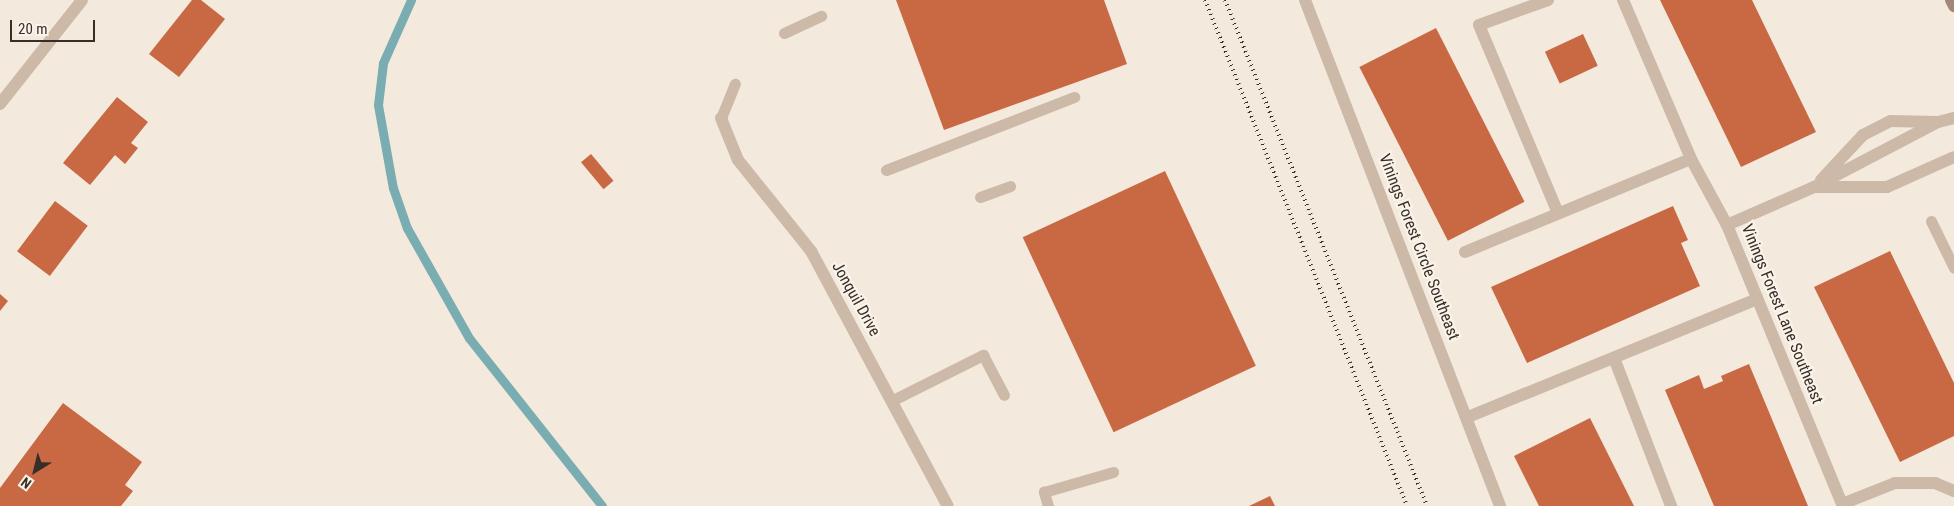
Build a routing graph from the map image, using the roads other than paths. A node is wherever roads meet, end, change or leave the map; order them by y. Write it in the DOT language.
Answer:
graph roads {
  1 [pos="82,0"];
  2 [pos="1305,0"];
  3 [pos="1548,0"];
  4 [pos="1623,0"];
  5 [pos="1951,0"];
  6 [pos="1954,6"];
  7 [pos="821,16"];
  8 [pos="784,33"];
  9 [pos="735,84"];
  10 [pos="1074,98"];
  11 [pos="0,104"];
  12 [pos="721,118"];
  13 [pos="1954,118"];
  14 [pos="1938,122"];
  15 [pos="1954,157"];
  16 [pos="1691,159"];
  17 [pos="886,170"];
  18 [pos="1010,186"];
  19 [pos="1814,188"];
  20 [pos="980,197"];
  21 [pos="1558,214"];
  22 [pos="1931,222"];
  23 [pos="1727,225"];
  24 [pos="1465,252"];
  25 [pos="1954,268"];
  26 [pos="1757,299"];
  27 [pos="1614,358"];
  28 [pos="1004,395"];
  29 [pos="893,400"];
  30 [pos="1468,417"];
  31 [pos="1113,472"];
  32 [pos="1954,491"];
  33 [pos="1842,505"];
  34 [pos="948,506"];
  35 [pos="1048,506"];
  36 [pos="1500,506"];
  37 [pos="1671,506"];
  1 -- 11 [label="street"];
  2 -- 30 [label="street, Vinings Forest Circle Southeast"];
  3 -- 21 [label="street"];
  4 -- 16 [label="street"];
  5 -- 6 [label="main road"];
  7 -- 8 [label="lane"];
  9 -- 12 [label="lane"];
  10 -- 17 [label="lane"];
  12 -- 29 [label="street, Jonquil Drive"];
  13 -- 14 [label="street, Vinings Forest Lane Southeast"];
  14 -- 19 [label="street, Vinings Forest Lane Southeast"];
  14 -- 19 [label="street, Vinings Forest Lane Southeast"];
  15 -- 19 [label="street, Vinings Forest Lane Southeast"];
  16 -- 21 [label="street"];
  16 -- 23 [label="street"];
  18 -- 20 [label="lane"];
  19 -- 23 [label="street, Vinings Forest Lane Southeast"];
  21 -- 24 [label="street"];
  22 -- 25 [label="lane"];
  23 -- 26 [label="street, Vinings Forest Lane Southeast"];
  26 -- 27 [label="street"];
  26 -- 33 [label="street, Vinings Forest Lane Southeast"];
  27 -- 30 [label="street"];
  27 -- 37 [label="street"];
  28 -- 29 [label="lane"];
  29 -- 34 [label="street, Jonquil Drive"];
  30 -- 36 [label="street, Vinings Forest Circle Southeast"];
  31 -- 35 [label="lane"];
  32 -- 33 [label="street, Vinings Forest Lane Southeast"];
}
